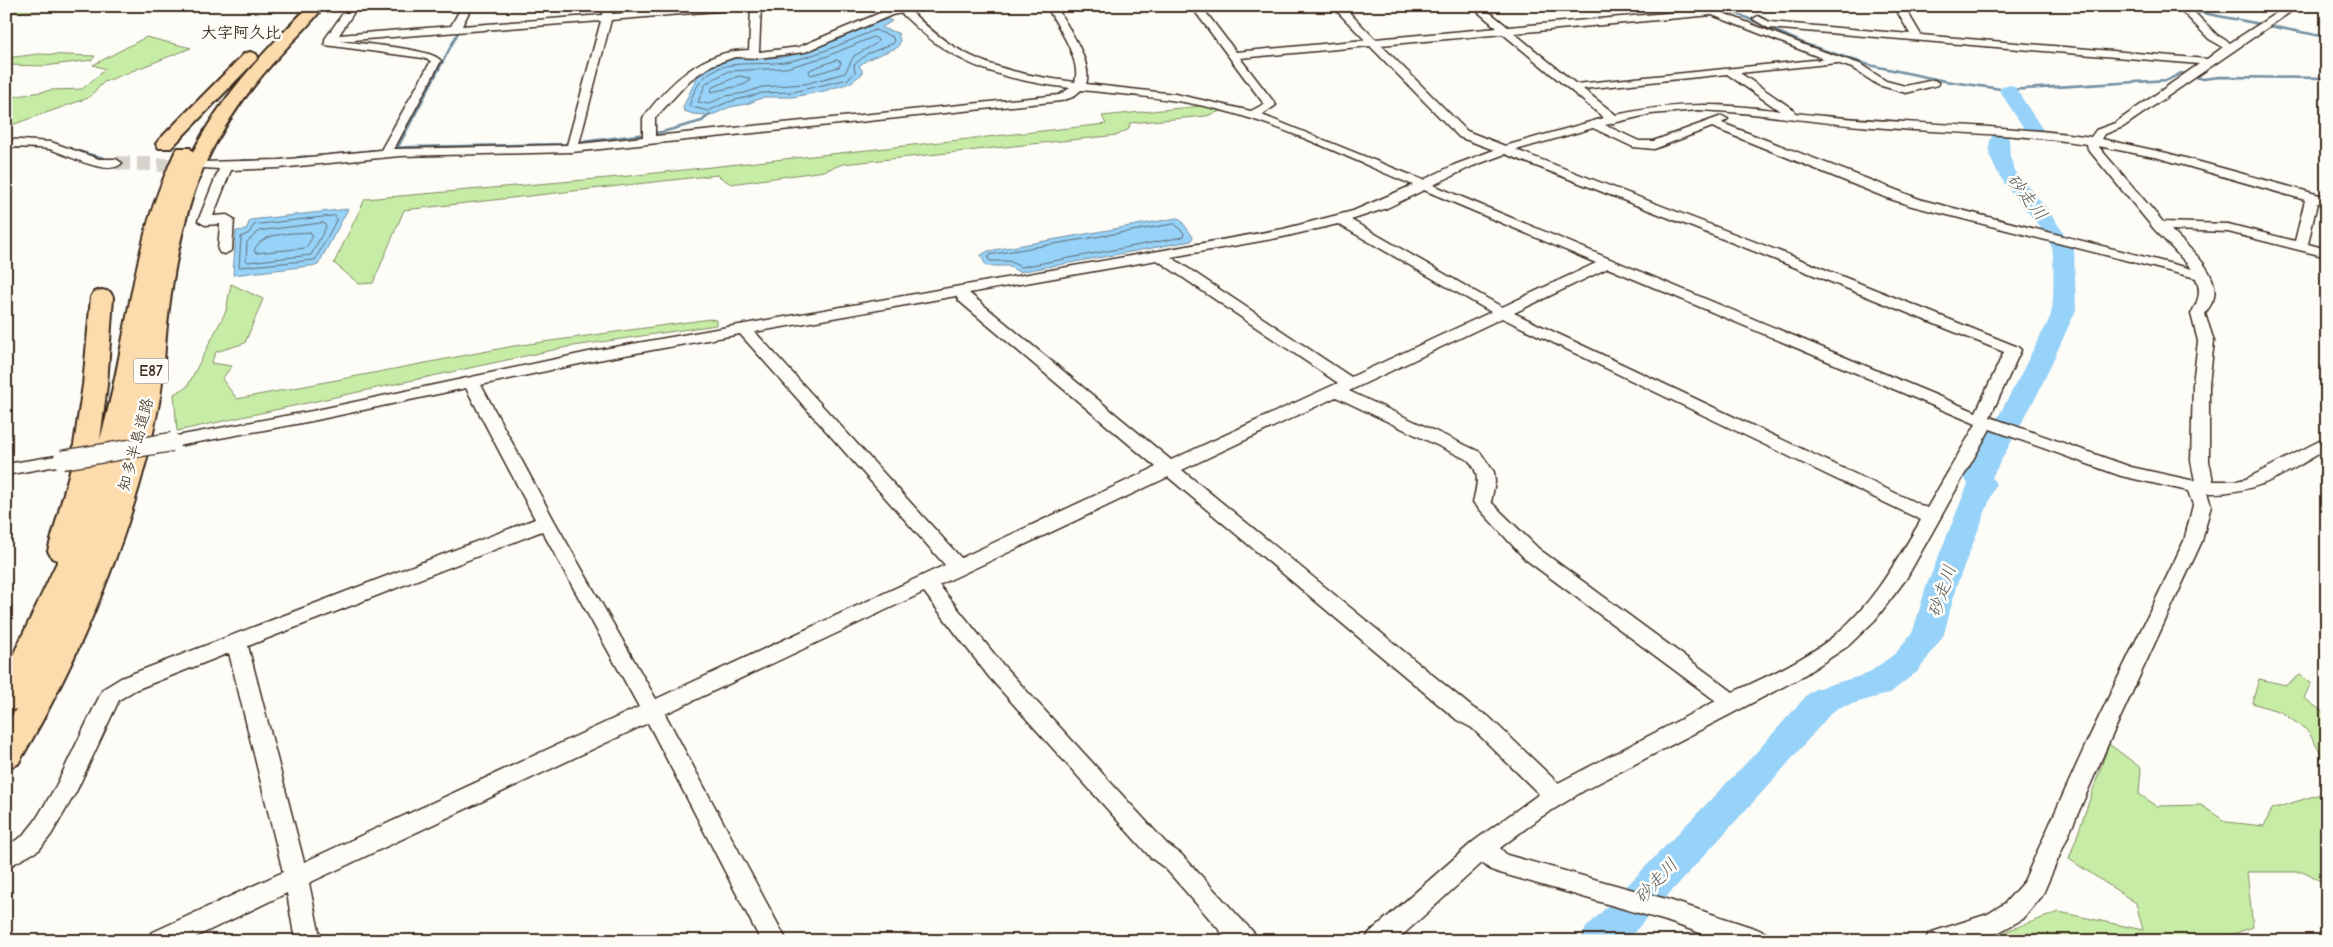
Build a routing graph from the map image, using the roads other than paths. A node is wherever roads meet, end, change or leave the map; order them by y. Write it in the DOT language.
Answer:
graph roads {
  1 [pos="305,6"];
  2 [pos="317,6"];
  3 [pos="353,6"];
  4 [pos="467,6"];
  5 [pos="748,6"];
  6 [pos="756,6"];
  7 [pos="1051,6"];
  8 [pos="1196,6"];
  9 [pos="1337,6"];
  10 [pos="1476,6"];
  11 [pos="1898,6"];
  12 [pos="2294,6"];
  13 [pos="901,8"];
  14 [pos="2185,10"];
  15 [pos="608,12"];
  16 [pos="1750,15"];
  17 [pos="455,29"];
  18 [pos="1506,31"];
  19 [pos="1917,37"];
  20 [pos="330,39"];
  21 [pos="1372,43"];
  22 [pos="2230,46"];
  23 [pos="754,53"];
  24 [pos="258,54"];
  25 [pos="1234,55"];
  26 [pos="1841,60"];
  27 [pos="2210,62"];
  28 [pos="1729,71"];
  29 [pos="1934,83"];
  30 [pos="1080,86"];
  31 [pos="1574,87"];
  32 [pos="1727,108"];
  33 [pos="1254,115"];
  34 [pos="1796,116"];
  35 [pos="1616,120"];
  36 [pos="1712,123"];
  37 [pos="1596,125"];
  38 [pos="649,140"];
  39 [pos="2094,141"];
  40 [pos="6,143"];
  41 [pos="165,144"];
  42 [pos="572,148"];
  43 [pos="1505,151"];
  44 [pos="385,154"];
  45 [pos="116,163"];
  46 [pos="207,165"];
  47 [pos="226,166"];
  48 [pos="1424,184"];
  49 [pos="2312,198"];
  50 [pos="2327,201"];
  51 [pos="1339,219"];
  52 [pos="2158,226"];
  53 [pos="2301,246"];
  54 [pos="225,250"];
  55 [pos="2327,253"];
  56 [pos="1159,255"];
  57 [pos="1608,263"];
  58 [pos="2201,275"];
  59 [pos="961,291"];
  60 [pos="102,297"];
  61 [pos="1501,312"];
  62 [pos="747,330"];
  63 [pos="471,382"];
  64 [pos="1342,387"];
  65 [pos="1995,425"];
  66 [pos="2327,442"];
  67 [pos="1171,469"];
  68 [pos="6,470"];
  69 [pos="2203,487"];
  70 [pos="1932,518"];
  71 [pos="546,522"];
  72 [pos="958,567"];
  73 [pos="926,581"];
  74 [pos="35,642"];
  75 [pos="236,643"];
  76 [pos="6,700"];
  77 [pos="1730,703"];
  78 [pos="652,710"];
  79 [pos="6,755"];
  80 [pos="1556,796"];
  81 [pos="1482,848"];
  82 [pos="6,858"];
  83 [pos="296,877"];
  84 [pos="160,941"];
  85 [pos="308,941"];
  86 [pos="774,941"];
  87 [pos="1245,941"];
  88 [pos="1378,941"];
  89 [pos="1757,941"];
  90 [pos="1938,941"];
  1 -- 24 [label="highway, 知多半島道路 / E87"];
  2 -- 79 [label="highway, 知多半島道路 / E87"];
  3 -- 20 [label="street"];
  4 -- 17 [label="street"];
  5 -- 15 [label="street"];
  6 -- 23 [label="street"];
  7 -- 30 [label="street"];
  8 -- 25 [label="street"];
  9 -- 21 [label="street"];
  10 -- 18 [label="street"];
  11 -- 19 [label="street"];
  12 -- 22 [label="street"];
  13 -- 23 [label="street"];
  13 -- 30 [label="street"];
  14 -- 22 [label="street"];
  15 -- 17 [label="street"];
  15 -- 42 [label="street"];
  16 -- 19 [label="street"];
  17 -- 20 [label="street"];
  18 -- 21 [label="street"];
  18 -- 26 [label="street"];
  18 -- 31 [label="street"];
  19 -- 27 [label="street"];
  20 -- 44 [label="street"];
  21 -- 25 [label="street"];
  21 -- 43 [label="street"];
  22 -- 27 [label="street"];
  23 -- 38 [label="street"];
  24 -- 41 [label="highway"];
  24 -- 74 [label="highway, 知多半島道路 / E87"];
  25 -- 33 [label="street"];
  26 -- 28 [label="street"];
  26 -- 29 [label="street"];
  27 -- 39 [label="street"];
  28 -- 31 [label="street"];
  28 -- 34 [label="street"];
  30 -- 33 [label="street"];
  30 -- 38 [label="street"];
  31 -- 35 [label="street"];
  32 -- 34 [label="street"];
  32 -- 35 [label="street"];
  32 -- 36 [label="street"];
  33 -- 48 [label="street"];
  34 -- 39 [label="street"];
  35 -- 37 [label="street"];
  36 -- 37 [label="street"];
  36 -- 58 [label="street"];
  37 -- 43 [label="street"];
  38 -- 42 [label="street"];
  39 -- 49 [label="street"];
  39 -- 52 [label="street"];
  40 -- 45 [label="street"];
  42 -- 44 [label="street"];
  43 -- 48 [label="street"];
  43 -- 65 [label="street"];
  44 -- 47 [label="street"];
  46 -- 47 [label="street"];
  47 -- 54 [label="street"];
  48 -- 51 [label="street"];
  48 -- 57 [label="street"];
  49 -- 50 [label="street"];
  49 -- 53 [label="street"];
  51 -- 56 [label="street"];
  51 -- 61 [label="street"];
  52 -- 53 [label="street"];
  52 -- 58 [label="street"];
  53 -- 55 [label="street"];
  56 -- 59 [label="street"];
  56 -- 64 [label="street"];
  57 -- 61 [label="street"];
  57 -- 65 [label="street"];
  58 -- 69 [label="street"];
  59 -- 62 [label="street"];
  59 -- 67 [label="street"];
  60 -- 74 [label="highway"];
  61 -- 64 [label="street"];
  61 -- 70 [label="street"];
  62 -- 63 [label="street"];
  62 -- 72 [label="street"];
  63 -- 68 [label="street, bridge"];
  63 -- 71 [label="street"];
  64 -- 67 [label="street"];
  64 -- 77 [label="street"];
  65 -- 69 [label="street"];
  65 -- 70 [label="street"];
  66 -- 69 [label="street"];
  67 -- 72 [label="street"];
  67 -- 80 [label="street"];
  69 -- 90 [label="street"];
  70 -- 77 [label="street"];
  71 -- 75 [label="street"];
  71 -- 78 [label="street"];
  72 -- 73 [label="street"];
  73 -- 78 [label="street"];
  73 -- 87 [label="street"];
  74 -- 76 [label="highway, 知多半島道路 / E87"];
  75 -- 82 [label="street"];
  75 -- 83 [label="street"];
  77 -- 80 [label="street"];
  78 -- 83 [label="street"];
  78 -- 86 [label="street"];
  80 -- 81 [label="street"];
  81 -- 88 [label="street"];
  81 -- 89 [label="street"];
  83 -- 84 [label="street"];
  83 -- 85 [label="street"];
}
